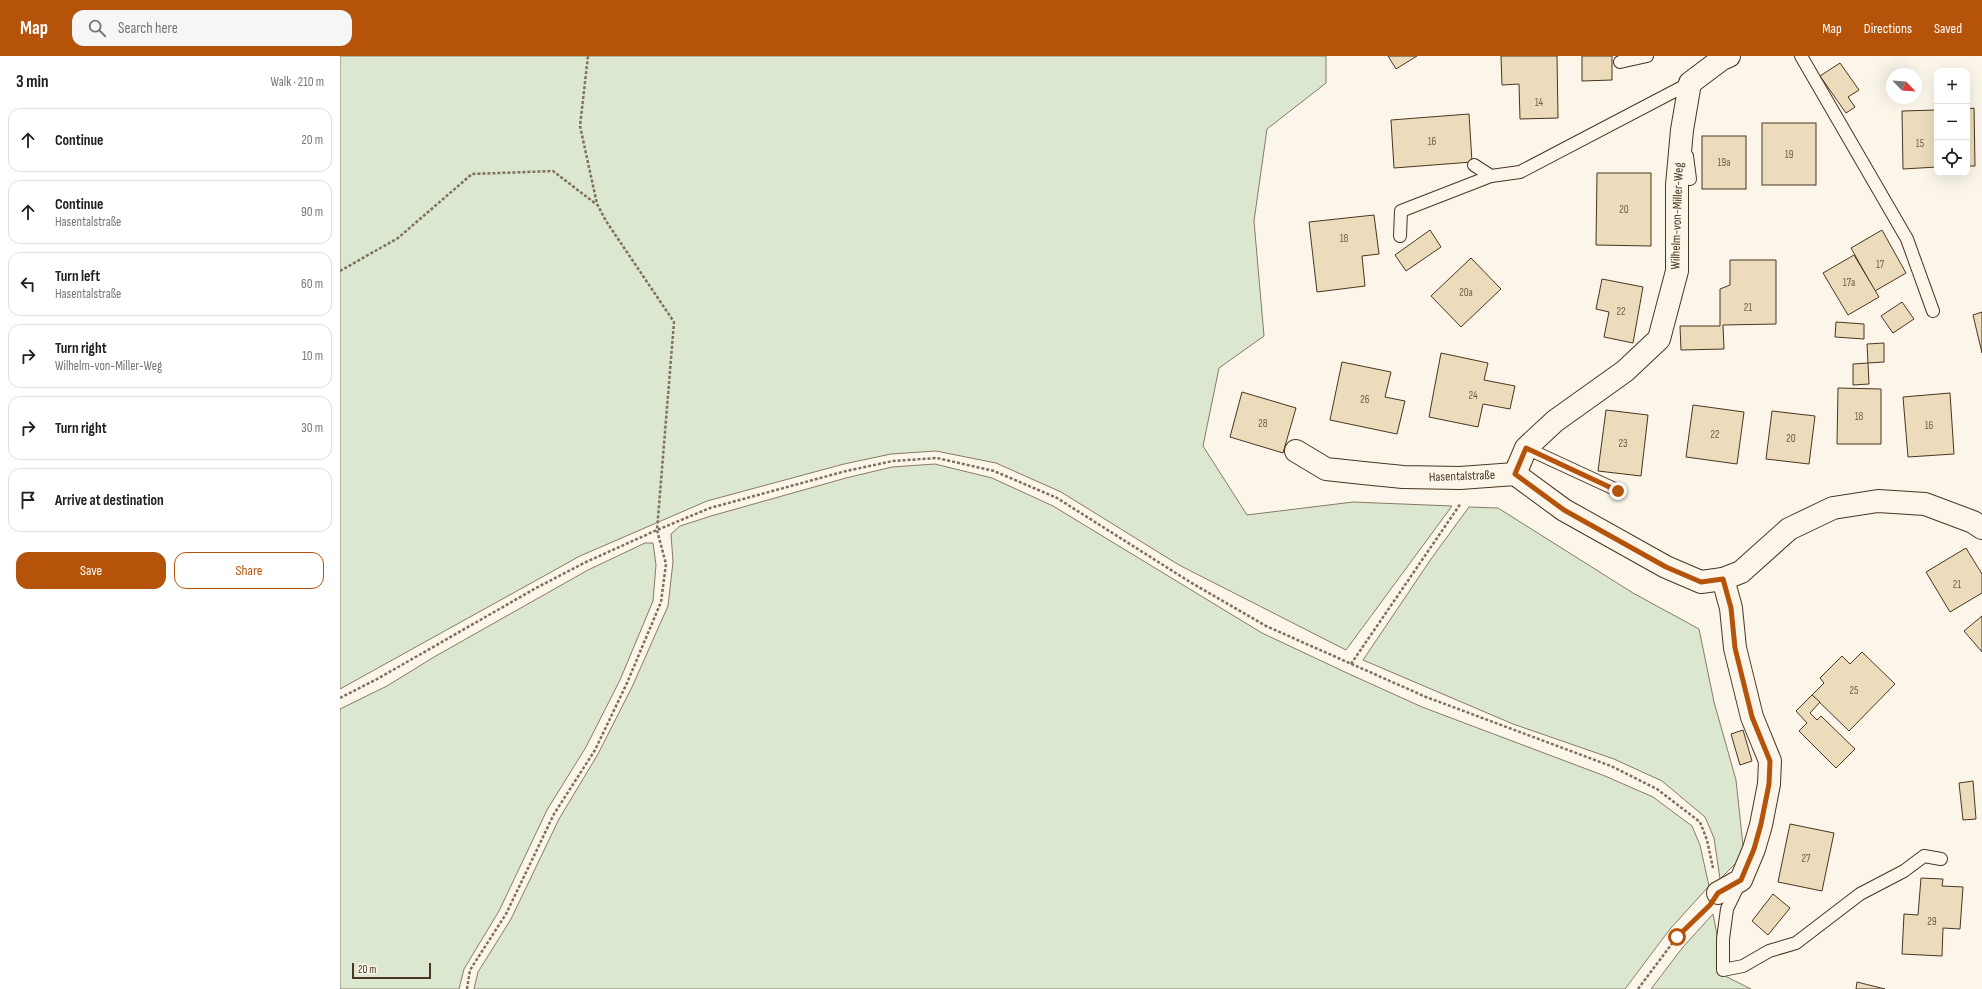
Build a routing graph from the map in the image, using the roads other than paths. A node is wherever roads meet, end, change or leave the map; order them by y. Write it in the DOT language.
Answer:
graph roads {
  1 [pos="1648,56"];
  2 [pos="1801,56"];
  3 [pos="1722,57"];
  4 [pos="1620,62"];
  5 [pos="1690,83"];
  6 [pos="1682,130"];
  7 [pos="1474,165"];
  8 [pos="1491,176"];
  9 [pos="1690,179"];
  10 [pos="1400,236"];
  11 [pos="1933,311"];
  12 [pos="1526,448"];
  13 [pos="1296,451"];
  14 [pos="1515,474"];
  15 [pos="1618,491"];
  16 [pos="1982,528"];
  17 [pos="1723,579"];
  18 [pos="1941,859"];
  19 [pos="1741,880"];
  20 [pos="1718,893"];
  1 -- 4 [label="lane"];
  2 -- 11 [label="lane"];
  3 -- 5 [label="street"];
  5 -- 6 [label="street, Wilhelm-von-Miller-Weg"];
  5 -- 8 [label="lane"];
  6 -- 9 [label="lane"];
  6 -- 12 [label="street, Wilhelm-von-Miller-Weg"];
  7 -- 8 [label="lane"];
  8 -- 10 [label="lane"];
  12 -- 14 [label="street, Wilhelm-von-Miller-Weg"];
  12 -- 15 [label="lane"];
  13 -- 14 [label="street, Hasentalstraße"];
  14 -- 17 [label="street"];
  16 -- 17 [label="street"];
  17 -- 19 [label="street"];
  18 -- 19 [label="lane"];
  19 -- 20 [label="street"];
}
